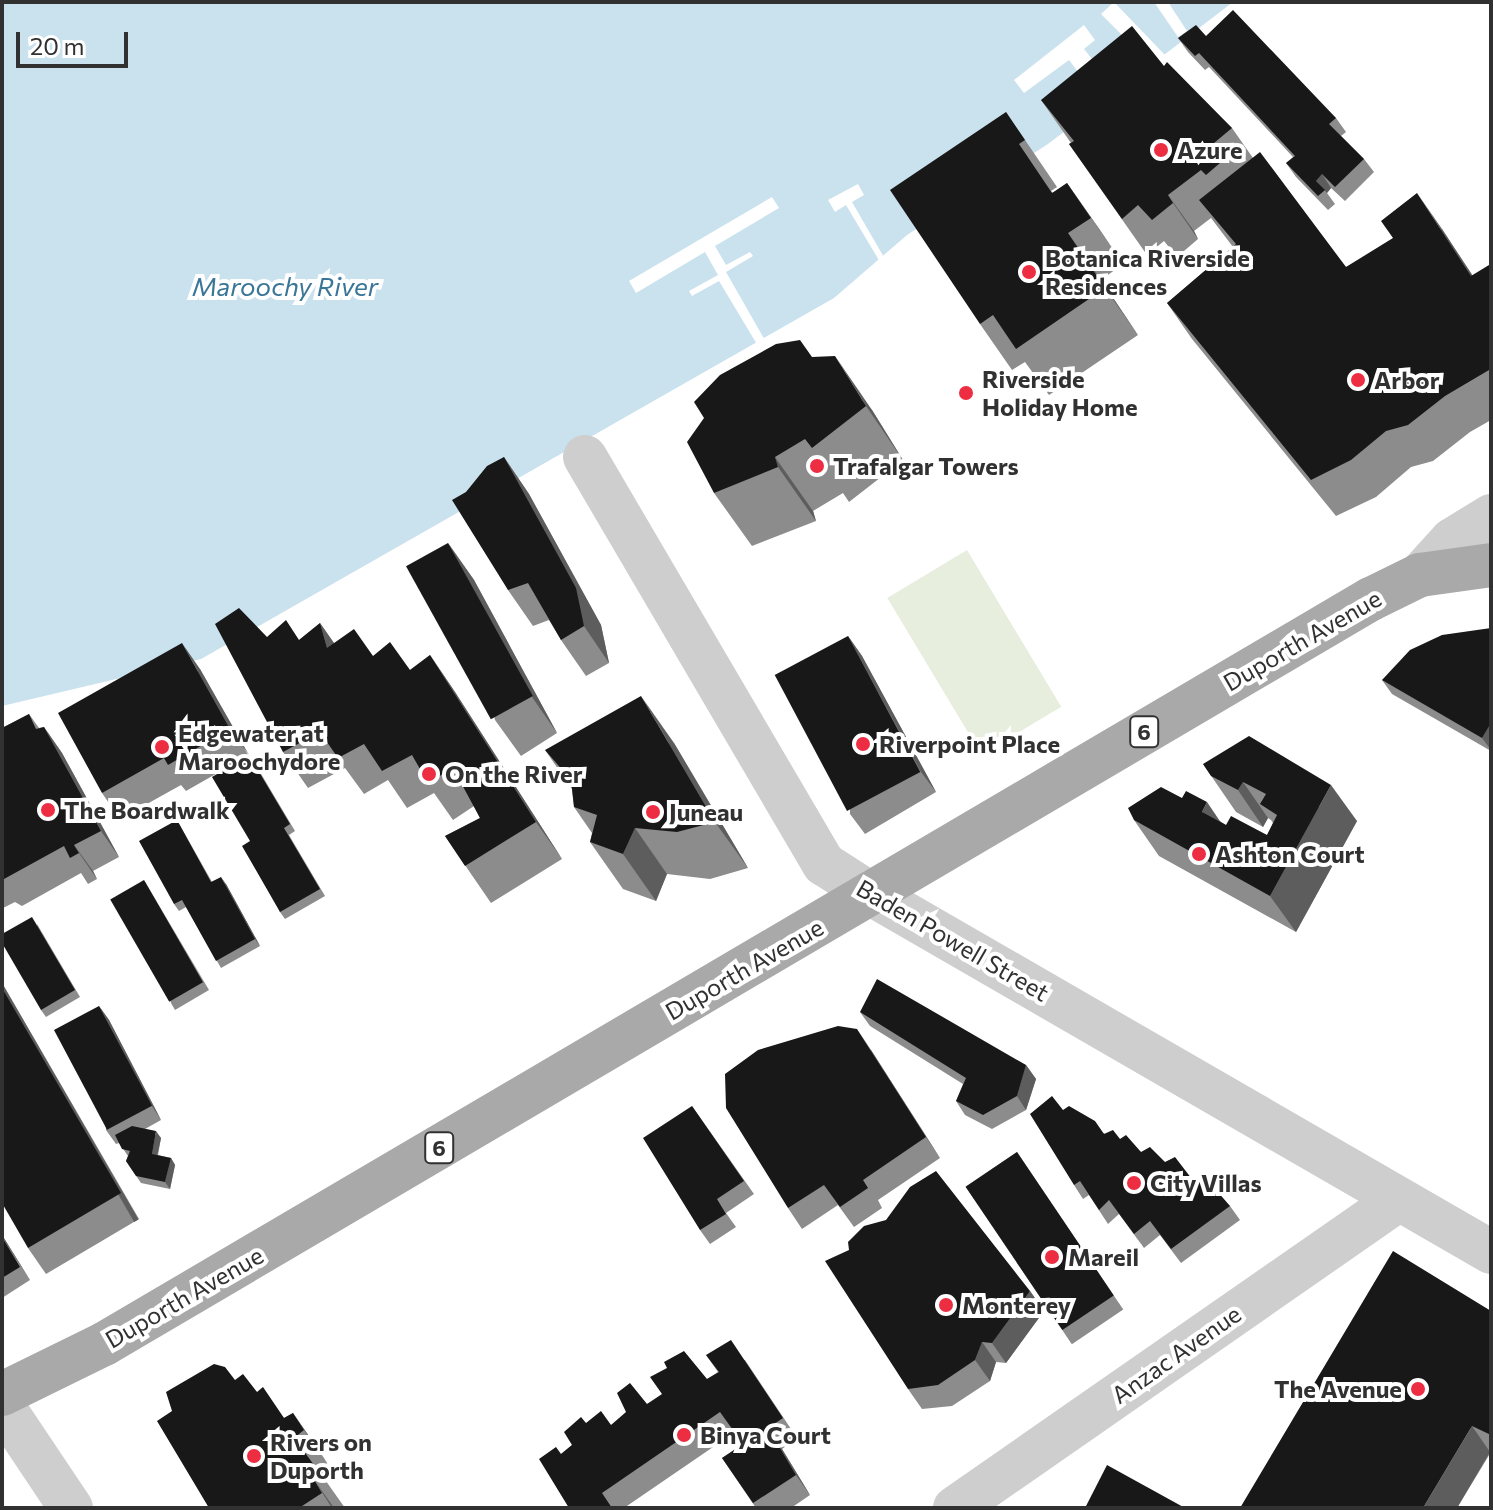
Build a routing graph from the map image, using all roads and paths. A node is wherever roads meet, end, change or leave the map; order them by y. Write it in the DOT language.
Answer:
graph roads {
  1 [pos="585,457"];
  2 [pos="1491,516"];
  3 [pos="1491,565"];
  4 [pos="1420,575"];
  5 [pos="871,894"];
  6 [pos="1398,1200"];
  7 [pos="1491,1252"];
  8 [pos="2,1394"];
  9 [pos="2,1405"];
  10 [pos="71,1508"];
  11 [pos="955,1508"];
  1 -- 5 [label="street, Baden Powell Street"];
  2 -- 4 [label="street"];
  3 -- 4 [label="main road, Duporth Avenue / 6"];
  4 -- 5 [label="main road, Duporth Avenue / 6"];
  5 -- 6 [label="street, Baden Powell Street"];
  5 -- 8 [label="main road, Duporth Avenue / 6"];
  6 -- 7 [label="street, Baden Powell Street"];
  6 -- 11 [label="street, Anzac Avenue"];
  9 -- 10 [label="street"];
}
